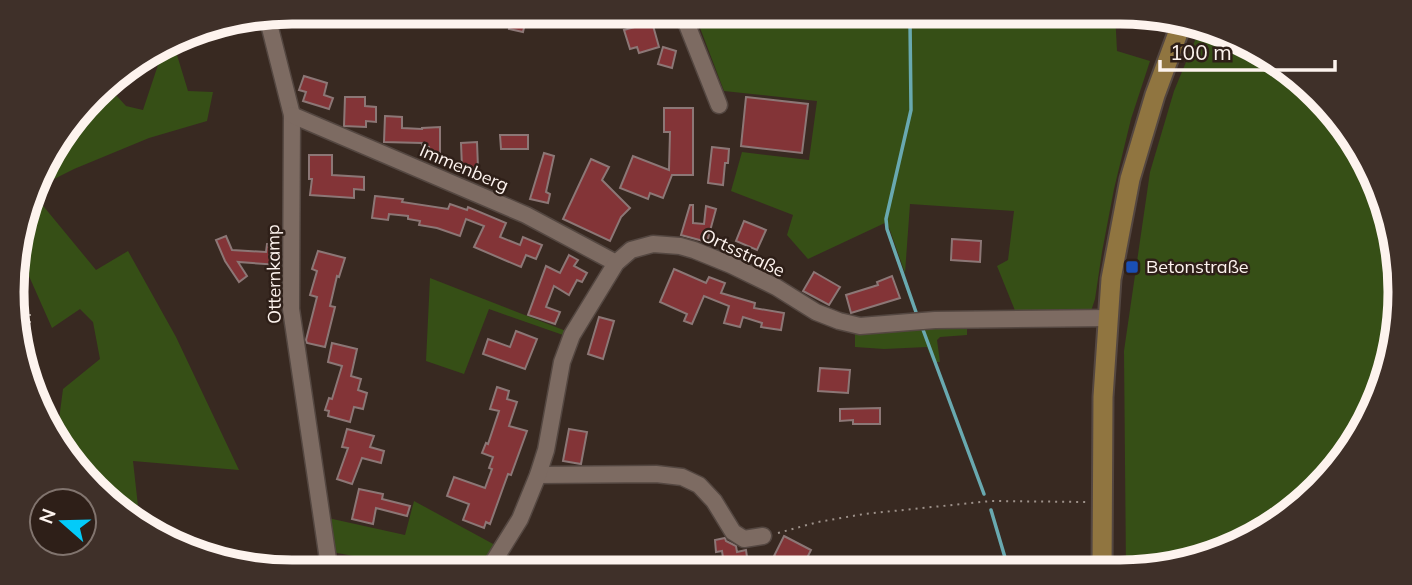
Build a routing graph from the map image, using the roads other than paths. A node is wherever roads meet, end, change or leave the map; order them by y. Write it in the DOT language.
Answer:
graph roads {
  1 [pos="687,24"];
  2 [pos="269,26"];
  3 [pos="1178,31"];
  4 [pos="719,105"];
  5 [pos="292,116"];
  6 [pos="616,263"];
  7 [pos="1108,318"];
  8 [pos="538,475"];
  9 [pos="763,536"];
  10 [pos="328,560"];
  11 [pos="494,560"];
  12 [pos="1102,560"];
  1 -- 4 [label="street"];
  2 -- 5 [label="street, Otternkamp"];
  3 -- 7 [label="main road"];
  5 -- 6 [label="street, Immenberg"];
  5 -- 10 [label="street, Otternkamp"];
  6 -- 7 [label="street, Ortsstraße"];
  6 -- 8 [label="street, Ortsstraße"];
  7 -- 12 [label="main road"];
  8 -- 9 [label="street"];
  8 -- 11 [label="street, Ortsstraße"];
}
